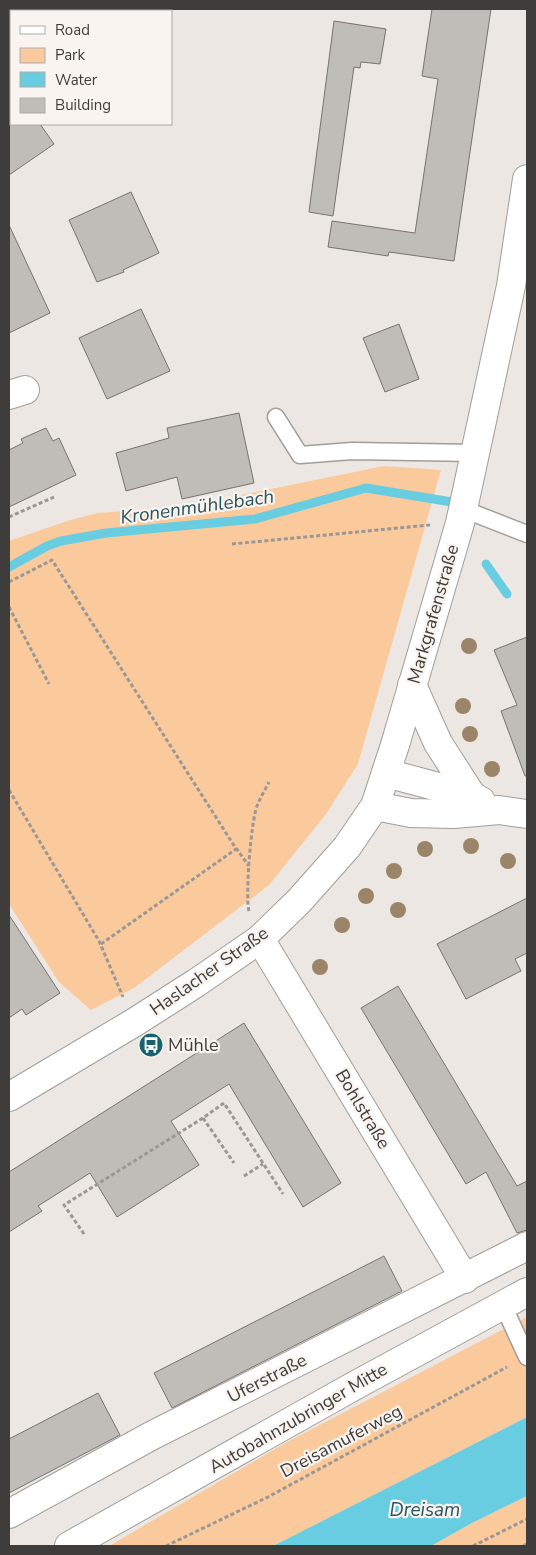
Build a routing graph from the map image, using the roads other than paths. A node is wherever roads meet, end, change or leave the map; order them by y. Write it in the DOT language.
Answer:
graph roads {
  1 [pos="527,179"];
  2 [pos="276,416"];
  3 [pos="476,453"];
  4 [pos="462,516"];
  5 [pos="527,534"];
  6 [pos="412,685"];
  7 [pos="386,773"];
  8 [pos="472,796"];
  9 [pos="374,806"];
  10 [pos="499,810"];
  11 [pos="527,814"];
  12 [pos="260,939"];
  13 [pos="9,1097"];
  14 [pos="527,1246"];
  15 [pos="465,1279"];
  16 [pos="527,1292"];
  17 [pos="503,1305"];
  18 [pos="527,1356"];
  19 [pos="9,1514"];
  20 [pos="69,1546"];
  1 -- 3 [label="main road, Markgrafenstraße"];
  2 -- 3 [label="lane"];
  3 -- 4 [label="main road, Markgrafenstraße"];
  4 -- 5 [label="lane"];
  4 -- 6 [label="main road, Markgrafenstraße"];
  6 -- 7 [label="main road, Markgrafenstraße"];
  6 -- 8 [label="main road"];
  7 -- 8 [label="main road"];
  7 -- 9 [label="main road, Haslacher Straße"];
  8 -- 10 [label="main road"];
  9 -- 10 [label="main road"];
  9 -- 12 [label="main road, Haslacher Straße"];
  10 -- 11 [label="main road"];
  12 -- 13 [label="main road, Haslacher Straße"];
  12 -- 15 [label="main road, Bohlstraße"];
  14 -- 15 [label="main road, Uferstraße"];
  15 -- 19 [label="main road, Uferstraße"];
  16 -- 17 [label="main road, Autobahnzubringer Mitte"];
  17 -- 18 [label="lane"];
  17 -- 20 [label="main road, Autobahnzubringer Mitte"];
}
